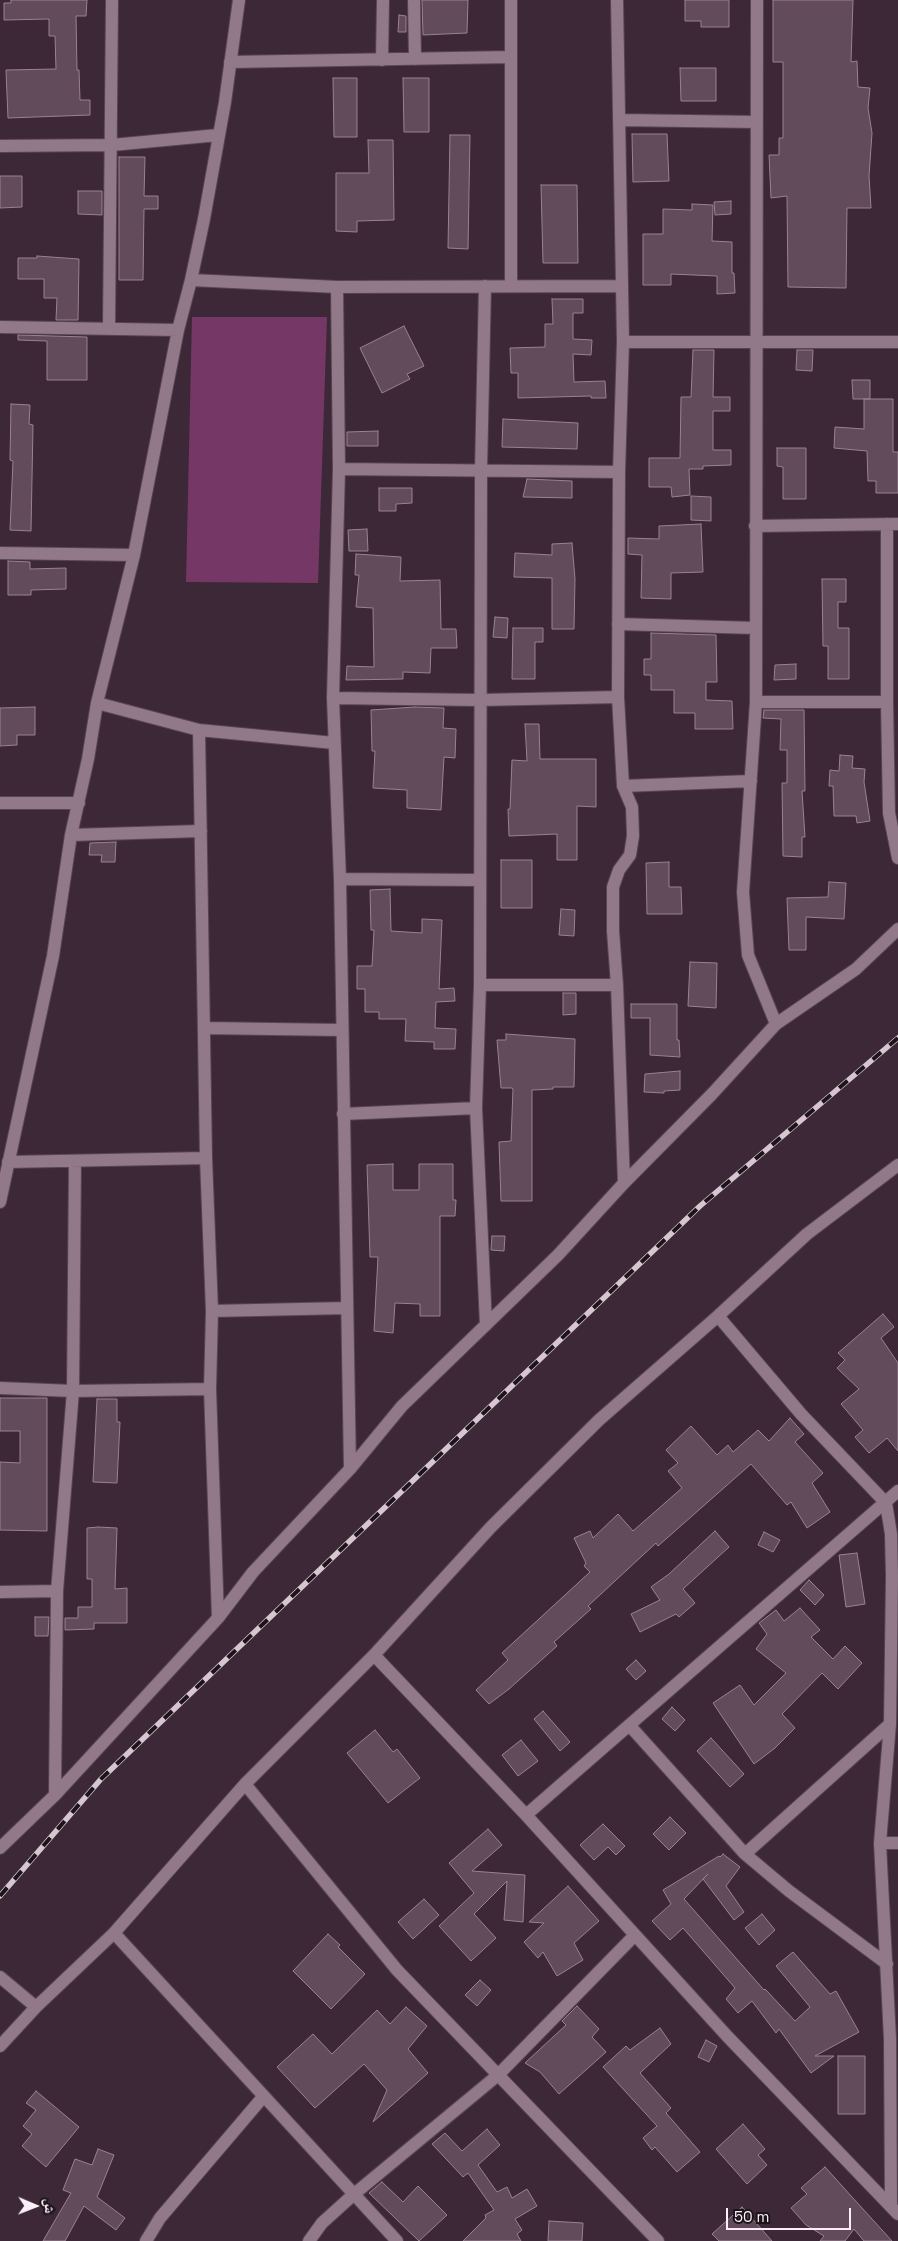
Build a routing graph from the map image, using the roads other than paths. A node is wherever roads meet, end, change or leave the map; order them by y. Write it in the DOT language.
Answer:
graph roads {
  1 [pos="112,0"];
  2 [pos="239,0"];
  3 [pos="383,0"];
  4 [pos="414,0"];
  5 [pos="511,0"];
  6 [pos="617,0"];
  7 [pos="757,0"];
  8 [pos="510,57"];
  9 [pos="415,59"];
  10 [pos="382,60"];
  11 [pos="230,62"];
  12 [pos="619,120"];
  13 [pos="757,122"];
  14 [pos="218,135"];
  15 [pos="112,145"];
  16 [pos="0,146"];
  17 [pos="191,280"];
  18 [pos="485,286"];
  19 [pos="511,286"];
  20 [pos="621,286"];
  21 [pos="337,287"];
  22 [pos="0,327"];
  23 [pos="109,328"];
  24 [pos="178,330"];
  25 [pos="758,341"];
  26 [pos="622,342"];
  27 [pos="898,342"];
  28 [pos="339,469"];
  29 [pos="481,470"];
  30 [pos="619,472"];
  31 [pos="893,524"];
  32 [pos="755,526"];
  33 [pos="0,553"];
  34 [pos="134,555"];
  35 [pos="618,624"];
  36 [pos="756,628"];
  37 [pos="618,697"];
  38 [pos="333,698"];
  39 [pos="480,700"];
  40 [pos="756,702"];
  41 [pos="887,702"];
  42 [pos="97,703"];
  43 [pos="199,730"];
  44 [pos="334,744"];
  45 [pos="751,781"];
  46 [pos="623,786"];
  47 [pos="0,802"];
  48 [pos="79,803"];
  49 [pos="201,832"];
  50 [pos="71,835"];
  51 [pos="898,858"];
  52 [pos="340,879"];
  53 [pos="480,880"];
  54 [pos="898,929"];
  55 [pos="480,984"];
  56 [pos="617,985"];
  57 [pos="776,1024"];
  58 [pos="204,1028"];
  59 [pos="341,1030"];
  60 [pos="476,1108"];
  61 [pos="343,1114"];
  62 [pos="206,1158"];
  63 [pos="75,1161"];
  64 [pos="8,1162"];
  65 [pos="898,1165"];
  66 [pos="624,1182"];
  67 [pos="0,1202"];
  68 [pos="346,1308"];
  69 [pos="212,1311"];
  70 [pos="718,1316"];
  71 [pos="486,1325"];
  72 [pos="0,1388"];
  73 [pos="210,1389"];
  74 [pos="73,1391"];
  75 [pos="350,1469"];
  76 [pos="898,1492"];
  77 [pos="886,1503"];
  78 [pos="57,1591"];
  79 [pos="0,1592"];
  80 [pos="218,1618"];
  81 [pos="374,1655"];
  82 [pos="890,1724"];
  83 [pos="630,1726"];
  84 [pos="245,1784"];
  85 [pos="55,1795"];
  86 [pos="526,1815"];
  87 [pos="880,1843"];
  88 [pos="898,1843"];
  89 [pos="0,1848"];
  90 [pos="745,1854"];
  91 [pos="114,1933"];
  92 [pos="634,1936"];
  93 [pos="887,1964"];
  94 [pos="0,1977"];
  95 [pos="36,2007"];
  96 [pos="0,2046"];
  97 [pos="498,2075"];
  98 [pos="263,2097"];
  99 [pos="353,2195"];
  100 [pos="894,2210"];
  101 [pos="146,2241"];
  102 [pos="308,2241"];
  103 [pos="397,2241"];
  104 [pos="658,2241"];
  1 -- 15 [label="street"];
  2 -- 11 [label="street"];
  3 -- 10 [label="street"];
  4 -- 9 [label="street"];
  5 -- 8 [label="street"];
  6 -- 12 [label="street"];
  7 -- 13 [label="street"];
  8 -- 9 [label="street"];
  8 -- 19 [label="street"];
  9 -- 10 [label="street"];
  10 -- 11 [label="street"];
  11 -- 14 [label="street"];
  12 -- 13 [label="street"];
  12 -- 20 [label="street"];
  13 -- 25 [label="street"];
  14 -- 15 [label="street"];
  14 -- 17 [label="street"];
  15 -- 16 [label="street"];
  15 -- 23 [label="street"];
  17 -- 21 [label="street"];
  17 -- 24 [label="street"];
  18 -- 19 [label="street"];
  18 -- 21 [label="street"];
  18 -- 29 [label="street"];
  19 -- 20 [label="street"];
  20 -- 26 [label="street"];
  21 -- 28 [label="street"];
  22 -- 23 [label="street"];
  23 -- 24 [label="street"];
  24 -- 34 [label="street"];
  25 -- 26 [label="street"];
  25 -- 27 [label="street"];
  25 -- 32 [label="street"];
  26 -- 30 [label="street"];
  28 -- 29 [label="street"];
  28 -- 38 [label="street"];
  29 -- 30 [label="street"];
  29 -- 39 [label="street"];
  30 -- 35 [label="street"];
  31 -- 32 [label="street"];
  31 -- 41 [label="street"];
  32 -- 36 [label="street"];
  33 -- 34 [label="street"];
  34 -- 42 [label="street"];
  35 -- 36 [label="street"];
  35 -- 37 [label="street"];
  36 -- 40 [label="street"];
  37 -- 39 [label="street"];
  37 -- 46 [label="street"];
  38 -- 39 [label="street"];
  38 -- 44 [label="street"];
  39 -- 53 [label="street"];
  40 -- 41 [label="street"];
  40 -- 45 [label="street"];
  41 -- 51 [label="street"];
  42 -- 43 [label="street"];
  42 -- 48 [label="street"];
  43 -- 44 [label="street"];
  43 -- 49 [label="street"];
  44 -- 52 [label="street"];
  45 -- 46 [label="street"];
  45 -- 57 [label="street"];
  46 -- 56 [label="street"];
  47 -- 48 [label="street"];
  48 -- 50 [label="street"];
  49 -- 50 [label="street"];
  49 -- 58 [label="street"];
  50 -- 64 [label="street"];
  52 -- 53 [label="street"];
  52 -- 59 [label="street"];
  53 -- 55 [label="street"];
  54 -- 57 [label="street"];
  55 -- 56 [label="street"];
  55 -- 60 [label="street"];
  56 -- 66 [label="street"];
  57 -- 66 [label="street"];
  58 -- 59 [label="street"];
  58 -- 62 [label="street"];
  59 -- 61 [label="street"];
  60 -- 61 [label="street"];
  60 -- 71 [label="street"];
  61 -- 68 [label="street"];
  62 -- 63 [label="street"];
  62 -- 69 [label="street"];
  63 -- 64 [label="street"];
  63 -- 74 [label="street"];
  64 -- 67 [label="street"];
  65 -- 70 [label="street"];
  66 -- 71 [label="street"];
  68 -- 69 [label="street"];
  68 -- 75 [label="street"];
  69 -- 73 [label="street"];
  70 -- 77 [label="street"];
  70 -- 81 [label="street"];
  71 -- 75 [label="street"];
  72 -- 74 [label="street"];
  73 -- 74 [label="street"];
  73 -- 80 [label="street"];
  74 -- 78 [label="street"];
  75 -- 80 [label="street"];
  76 -- 77 [label="street"];
  77 -- 82 [label="street"];
  77 -- 83 [label="street"];
  78 -- 79 [label="street"];
  78 -- 85 [label="street"];
  80 -- 85 [label="street"];
  81 -- 84 [label="street"];
  81 -- 86 [label="street"];
  82 -- 87 [label="street"];
  82 -- 90 [label="street"];
  83 -- 86 [label="street"];
  83 -- 90 [label="street"];
  84 -- 91 [label="street"];
  84 -- 97 [label="street"];
  85 -- 89 [label="street"];
  86 -- 92 [label="street"];
  87 -- 88 [label="street"];
  87 -- 93 [label="street"];
  90 -- 93 [label="street"];
  91 -- 95 [label="street"];
  91 -- 98 [label="street"];
  92 -- 97 [label="street"];
  92 -- 100 [label="street"];
  93 -- 100 [label="street"];
  94 -- 95 [label="street"];
  95 -- 96 [label="street"];
  97 -- 99 [label="street"];
  97 -- 104 [label="street"];
  98 -- 99 [label="street"];
  98 -- 101 [label="street"];
  99 -- 102 [label="street"];
  99 -- 103 [label="street"];
}
